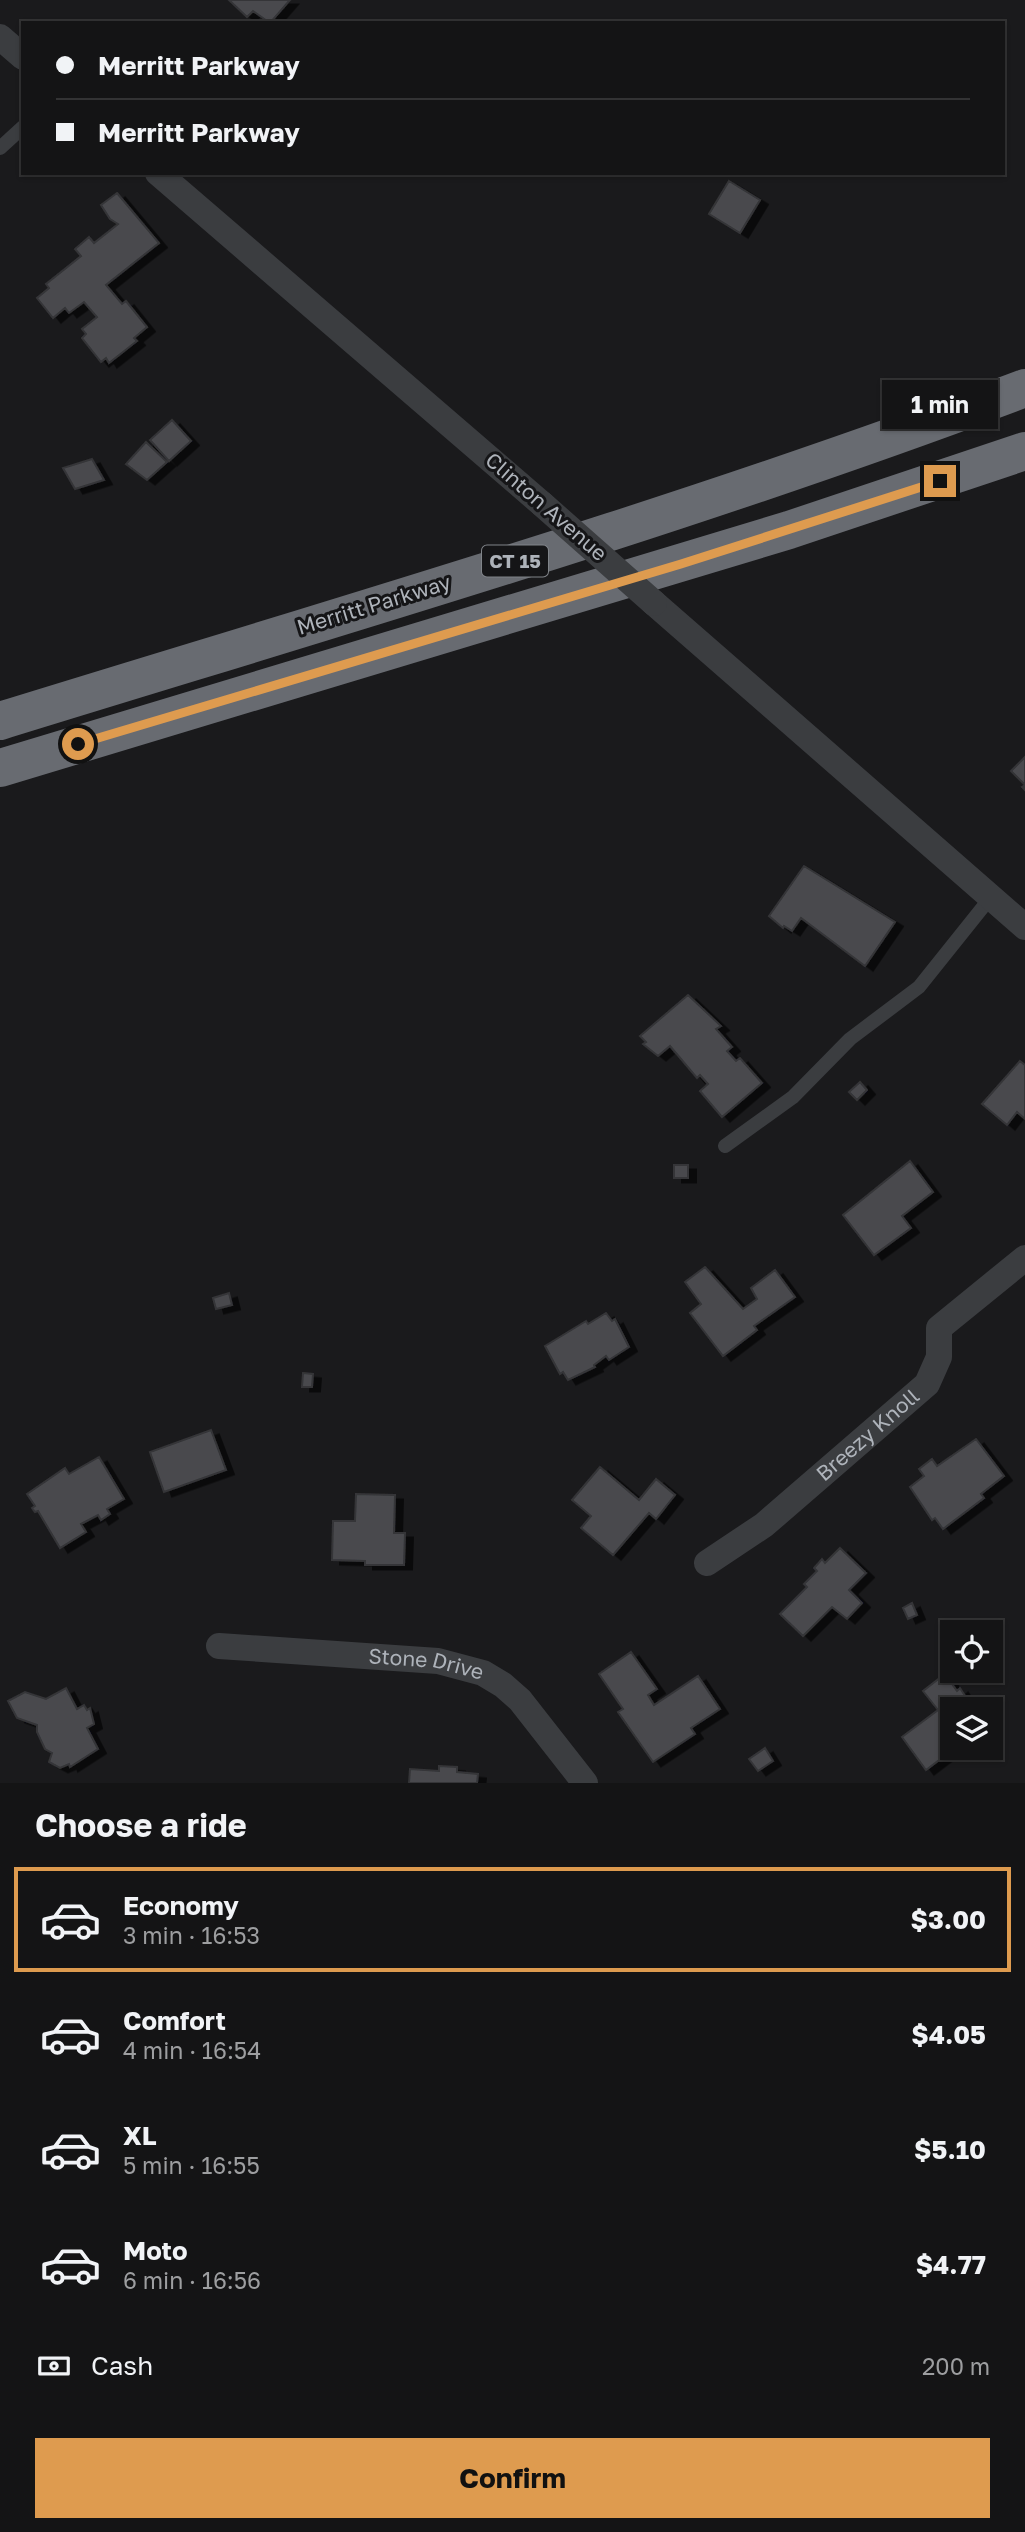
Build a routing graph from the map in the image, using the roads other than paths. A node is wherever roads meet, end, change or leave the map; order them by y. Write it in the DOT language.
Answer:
graph roads {
  1 [pos="0,37"];
  2 [pos="21,55"];
  3 [pos="21,129"];
  4 [pos="0,148"];
  5 [pos="160,175"];
  6 [pos="1025,388"];
  7 [pos="1025,451"];
  8 [pos="0,721"];
  9 [pos="0,768"];
  10 [pos="991,897"];
  11 [pos="1025,927"];
  12 [pos="725,1146"];
  13 [pos="1025,1258"];
  14 [pos="707,1563"];
  15 [pos="219,1646"];
  16 [pos="585,1783"];
  1 -- 2 [label="street"];
  3 -- 4 [label="lane"];
  5 -- 10 [label="street, Clinton Avenue, bridge"];
  6 -- 8 [label="highway, Merritt Parkway / CT 15"];
  7 -- 9 [label="highway, CT 15"];
  10 -- 11 [label="street, Clinton Avenue"];
  10 -- 12 [label="lane"];
  13 -- 14 [label="street, Breezy Knoll"];
  15 -- 16 [label="street, Stone Drive"];
}
